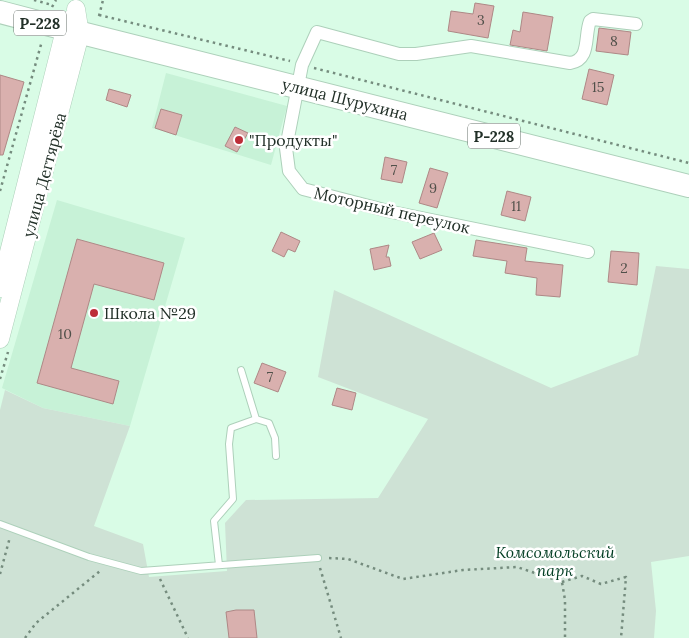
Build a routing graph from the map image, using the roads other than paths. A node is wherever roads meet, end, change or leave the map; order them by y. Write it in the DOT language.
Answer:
graph roads {
  1 [pos="77,5"];
  2 [pos="0,12"];
  3 [pos="61,23"];
  4 [pos="636,24"];
  5 [pos="298,87"];
  6 [pos="689,186"];
  7 [pos="588,252"];
  8 [pos="0,288"];
  9 [pos="0,339"];
  10 [pos="241,370"];
  11 [pos="256,419"];
  12 [pos="276,456"];
  13 [pos="0,524"];
  14 [pos="318,558"];
  15 [pos="220,565"];
  1 -- 3 [label="street, улица Дегтярёва"];
  2 -- 3 [label="highway, улица Шурухина / Р-228"];
  3 -- 5 [label="highway, улица Шурухина / Р-228"];
  3 -- 8 [label="street, улица Дегтярёва"];
  3 -- 9 [label="street, улица Дегтярёва"];
  4 -- 5 [label="street, Моторный переулок"];
  5 -- 6 [label="highway, улица Шурухина / Р-228"];
  5 -- 7 [label="street, Моторный переулок"];
  10 -- 11 [label="lane"];
  11 -- 12 [label="lane"];
  11 -- 15 [label="lane"];
  13 -- 15 [label="lane"];
  14 -- 15 [label="lane"];
}
